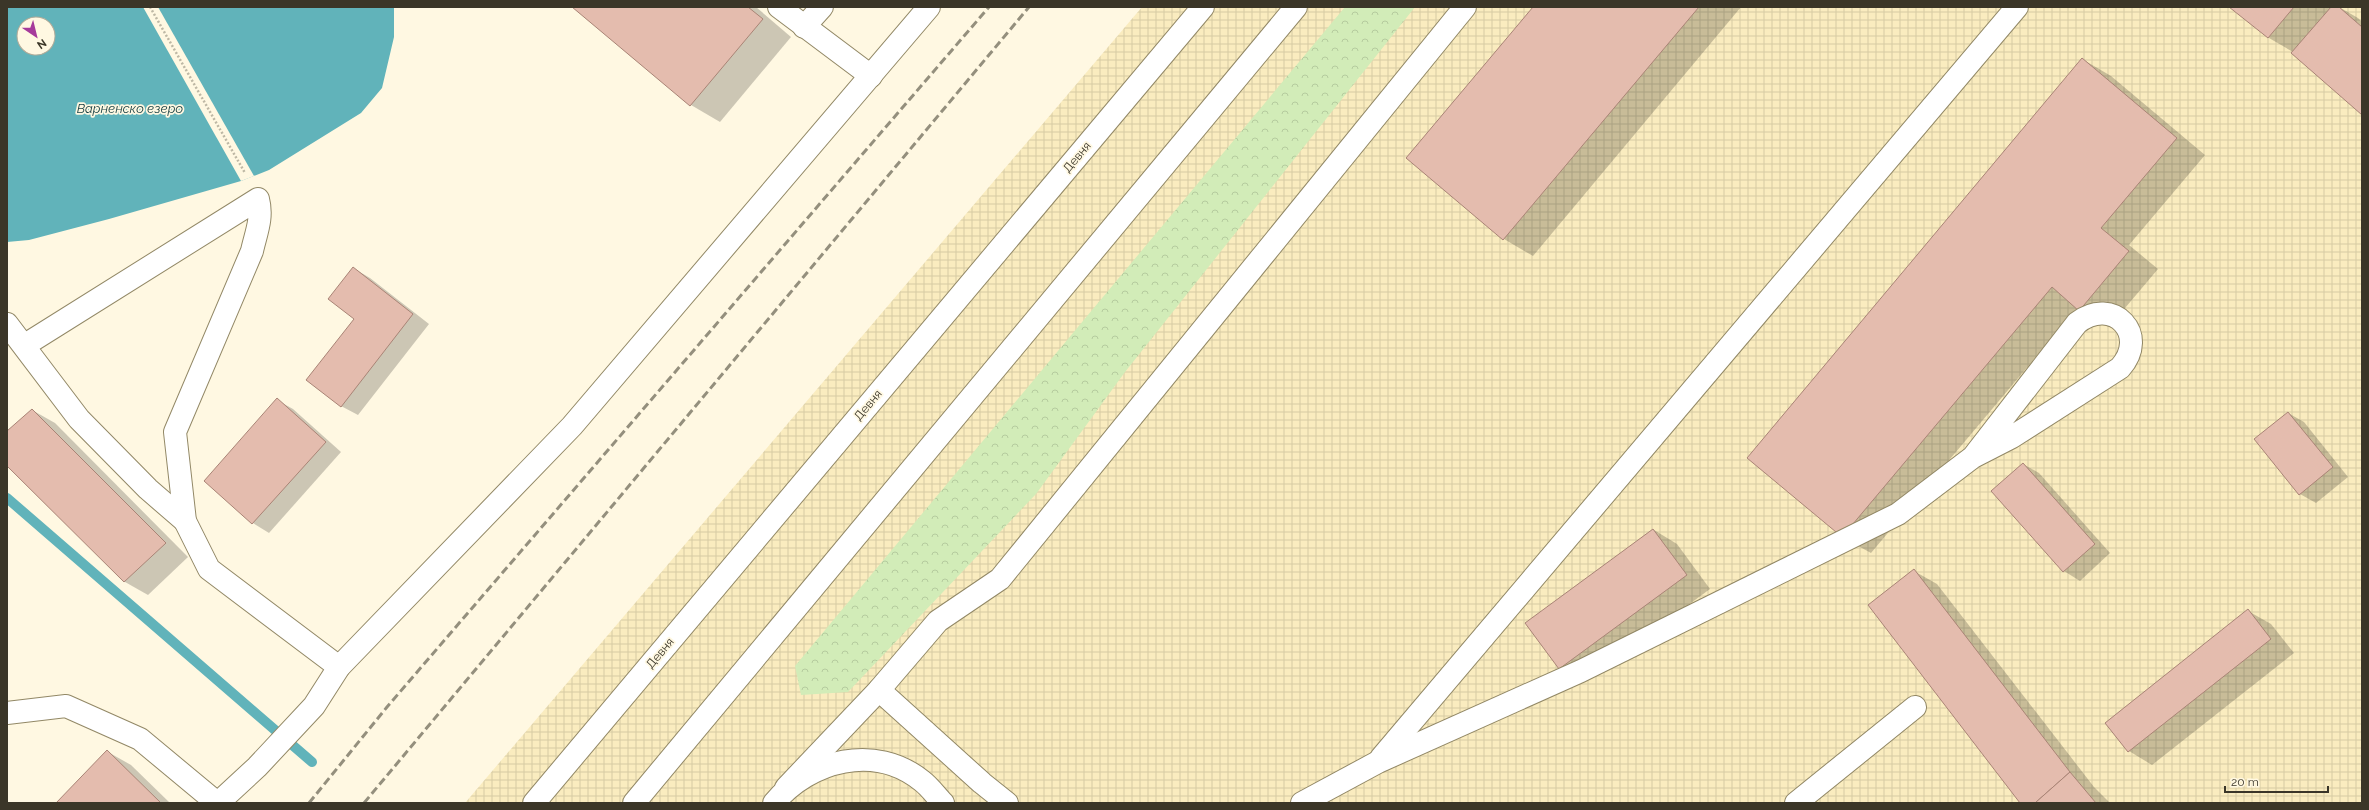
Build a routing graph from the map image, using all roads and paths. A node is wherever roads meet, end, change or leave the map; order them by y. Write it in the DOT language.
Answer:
graph roads {
  1 [pos="150,7"];
  2 [pos="779,7"];
  3 [pos="822,7"];
  4 [pos="929,7"];
  5 [pos="1203,7"];
  6 [pos="1296,7"];
  7 [pos="1465,7"];
  8 [pos="2017,7"];
  9 [pos="804,27"];
  10 [pos="871,76"];
  11 [pos="258,200"];
  12 [pos="7,324"];
  13 [pos="25,345"];
  14 [pos="1973,457"];
  15 [pos="185,521"];
  16 [pos="339,667"];
  17 [pos="879,690"];
  18 [pos="1915,707"];
  19 [pos="7,713"];
  20 [pos="1378,762"];
  21 [pos="780,796"];
  22 [pos="217,803"];
  23 [pos="534,803"];
  24 [pos="634,803"];
  25 [pos="943,803"];
  26 [pos="1007,803"];
  27 [pos="1302,803"];
  28 [pos="1796,803"];
  1 -- 11 [label="path"];
  2 -- 9 [label="main road"];
  3 -- 9 [label="main road"];
  4 -- 10 [label="main road"];
  5 -- 23 [label="main road, Девня"];
  6 -- 24 [label="main road"];
  7 -- 17 [label="main road"];
  8 -- 20 [label="main road"];
  9 -- 10 [label="main road"];
  10 -- 16 [label="main road"];
  11 -- 13 [label="main road"];
  11 -- 15 [label="main road"];
  12 -- 13 [label="main road"];
  13 -- 15 [label="main road"];
  14 -- 14 [label="main road"];
  14 -- 20 [label="main road"];
  15 -- 16 [label="main road"];
  16 -- 22 [label="main road"];
  17 -- 21 [label="main road"];
  17 -- 26 [label="main road"];
  18 -- 28 [label="main road"];
  19 -- 22 [label="main road"];
  20 -- 27 [label="main road"];
  21 -- 25 [label="main road"];
}
